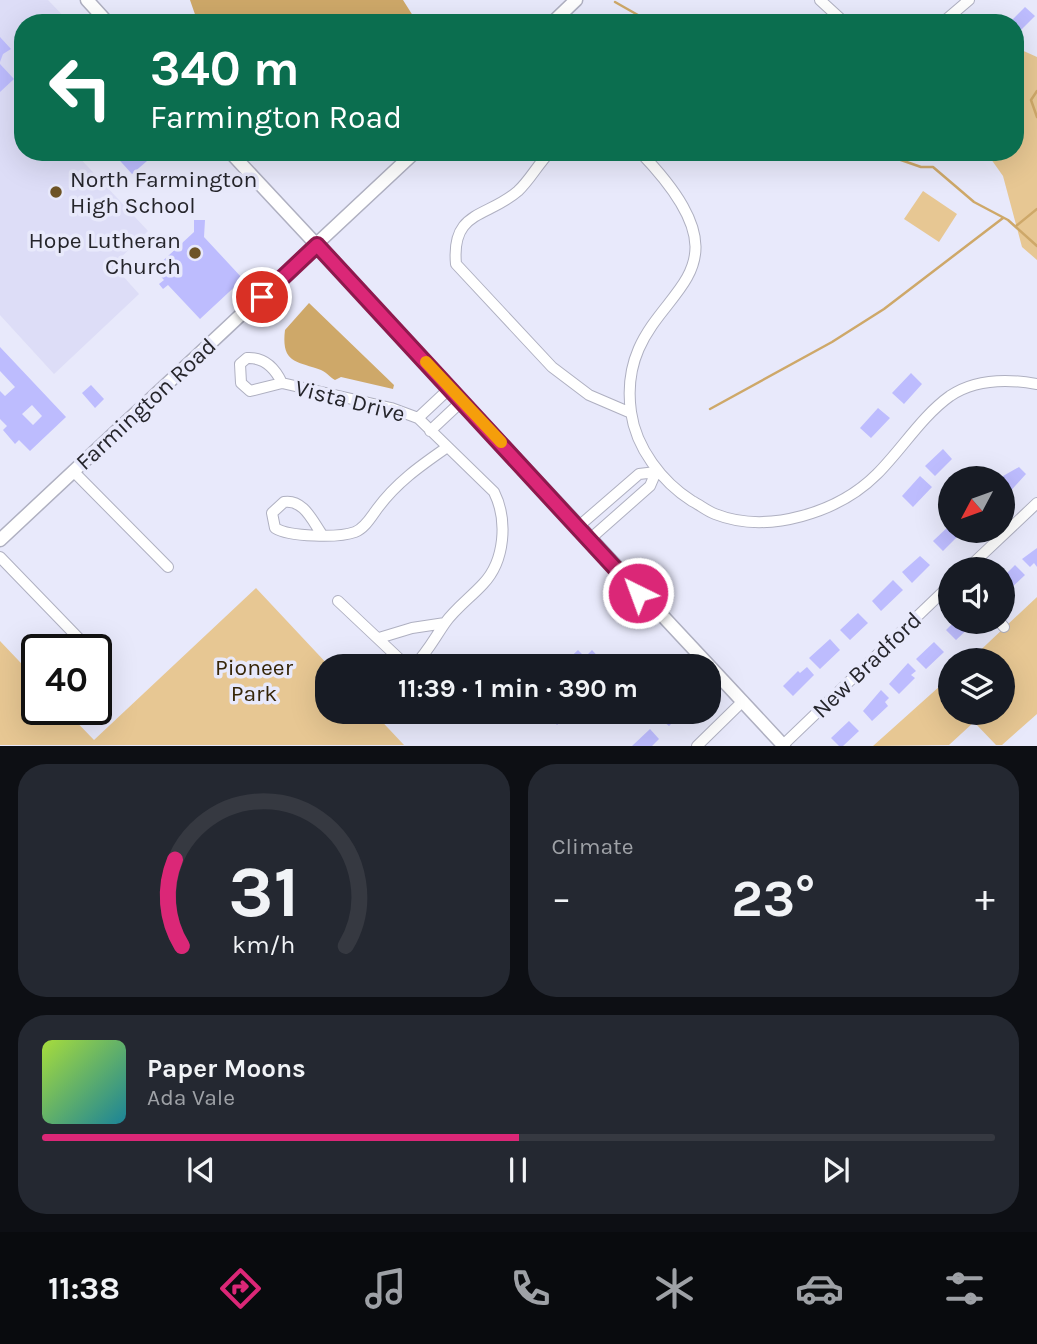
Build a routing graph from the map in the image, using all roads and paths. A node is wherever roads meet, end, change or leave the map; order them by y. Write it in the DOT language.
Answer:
graph roads {
  1 [pos="87,0"];
  2 [pos="576,0"];
  3 [pos="820,0"];
  4 [pos="969,0"];
  5 [pos="100,14"];
  6 [pos="561,14"];
  7 [pos="835,14"];
  8 [pos="953,14"];
  9 [pos="238,161"];
  10 [pos="406,161"];
  11 [pos="543,161"];
  12 [pos="647,161"];
  13 [pos="317,245"];
  14 [pos="282,383"];
  15 [pos="1037,384"];
  16 [pos="450,388"];
  17 [pos="462,401"];
  18 [pos="631,413"];
  19 [pos="418,418"];
  20 [pos="430,431"];
  21 [pos="446,448"];
  22 [pos="73,471"];
  23 [pos="656,472"];
  24 [pos="1037,503"];
  25 [pos="579,526"];
  26 [pos="321,533"];
  27 [pos="590,539"];
  28 [pos="0,540"];
  29 [pos="0,557"];
  30 [pos="980,557"];
  31 [pos="168,568"];
  32 [pos="938,596"];
  33 [pos="338,601"];
  34 [pos="445,623"];
  35 [pos="74,634"];
  36 [pos="379,638"];
  37 [pos="397,654"];
  38 [pos="426,654"];
  39 [pos="743,701"];
  40 [pos="783,745"];
  41 [pos="697,746"];
  1 -- 5 [label="street"];
  2 -- 6 [label="street"];
  3 -- 7 [label="street"];
  4 -- 8 [label="street"];
  9 -- 13 [label="street"];
  10 -- 13 [label="street, Farmington Road"];
  11 -- 18 [label="street"];
  12 -- 18 [label="street"];
  13 -- 16 [label="street"];
  13 -- 22 [label="street, Farmington Road"];
  14 -- 19 [label="street, Vista Drive"];
  15 -- 23 [label="street"];
  16 -- 17 [label="street"];
  16 -- 19 [label="street, Vista Drive"];
  17 -- 20 [label="street, Vista Drive"];
  17 -- 25 [label="street"];
  18 -- 23 [label="street"];
  19 -- 20 [label="street, Vista Drive"];
  20 -- 21 [label="street, Vista Drive"];
  21 -- 26 [label="street"];
  21 -- 34 [label="street, Vista Drive"];
  22 -- 28 [label="street, Farmington Road"];
  22 -- 31 [label="street"];
  23 -- 25 [label="street"];
  23 -- 27 [label="street"];
  24 -- 30 [label="street"];
  25 -- 27 [label="street"];
  26 -- 26 [label="street"];
  27 -- 39 [label="street"];
  29 -- 35 [label="street"];
  32 -- 40 [label="street, New Bradford"];
  33 -- 36 [label="street, Vista Drive"];
  34 -- 36 [label="street"];
  34 -- 38 [label="street, Vista Drive"];
  36 -- 37 [label="street, Vista Drive"];
  39 -- 40 [label="street"];
  39 -- 41 [label="street"];
}
